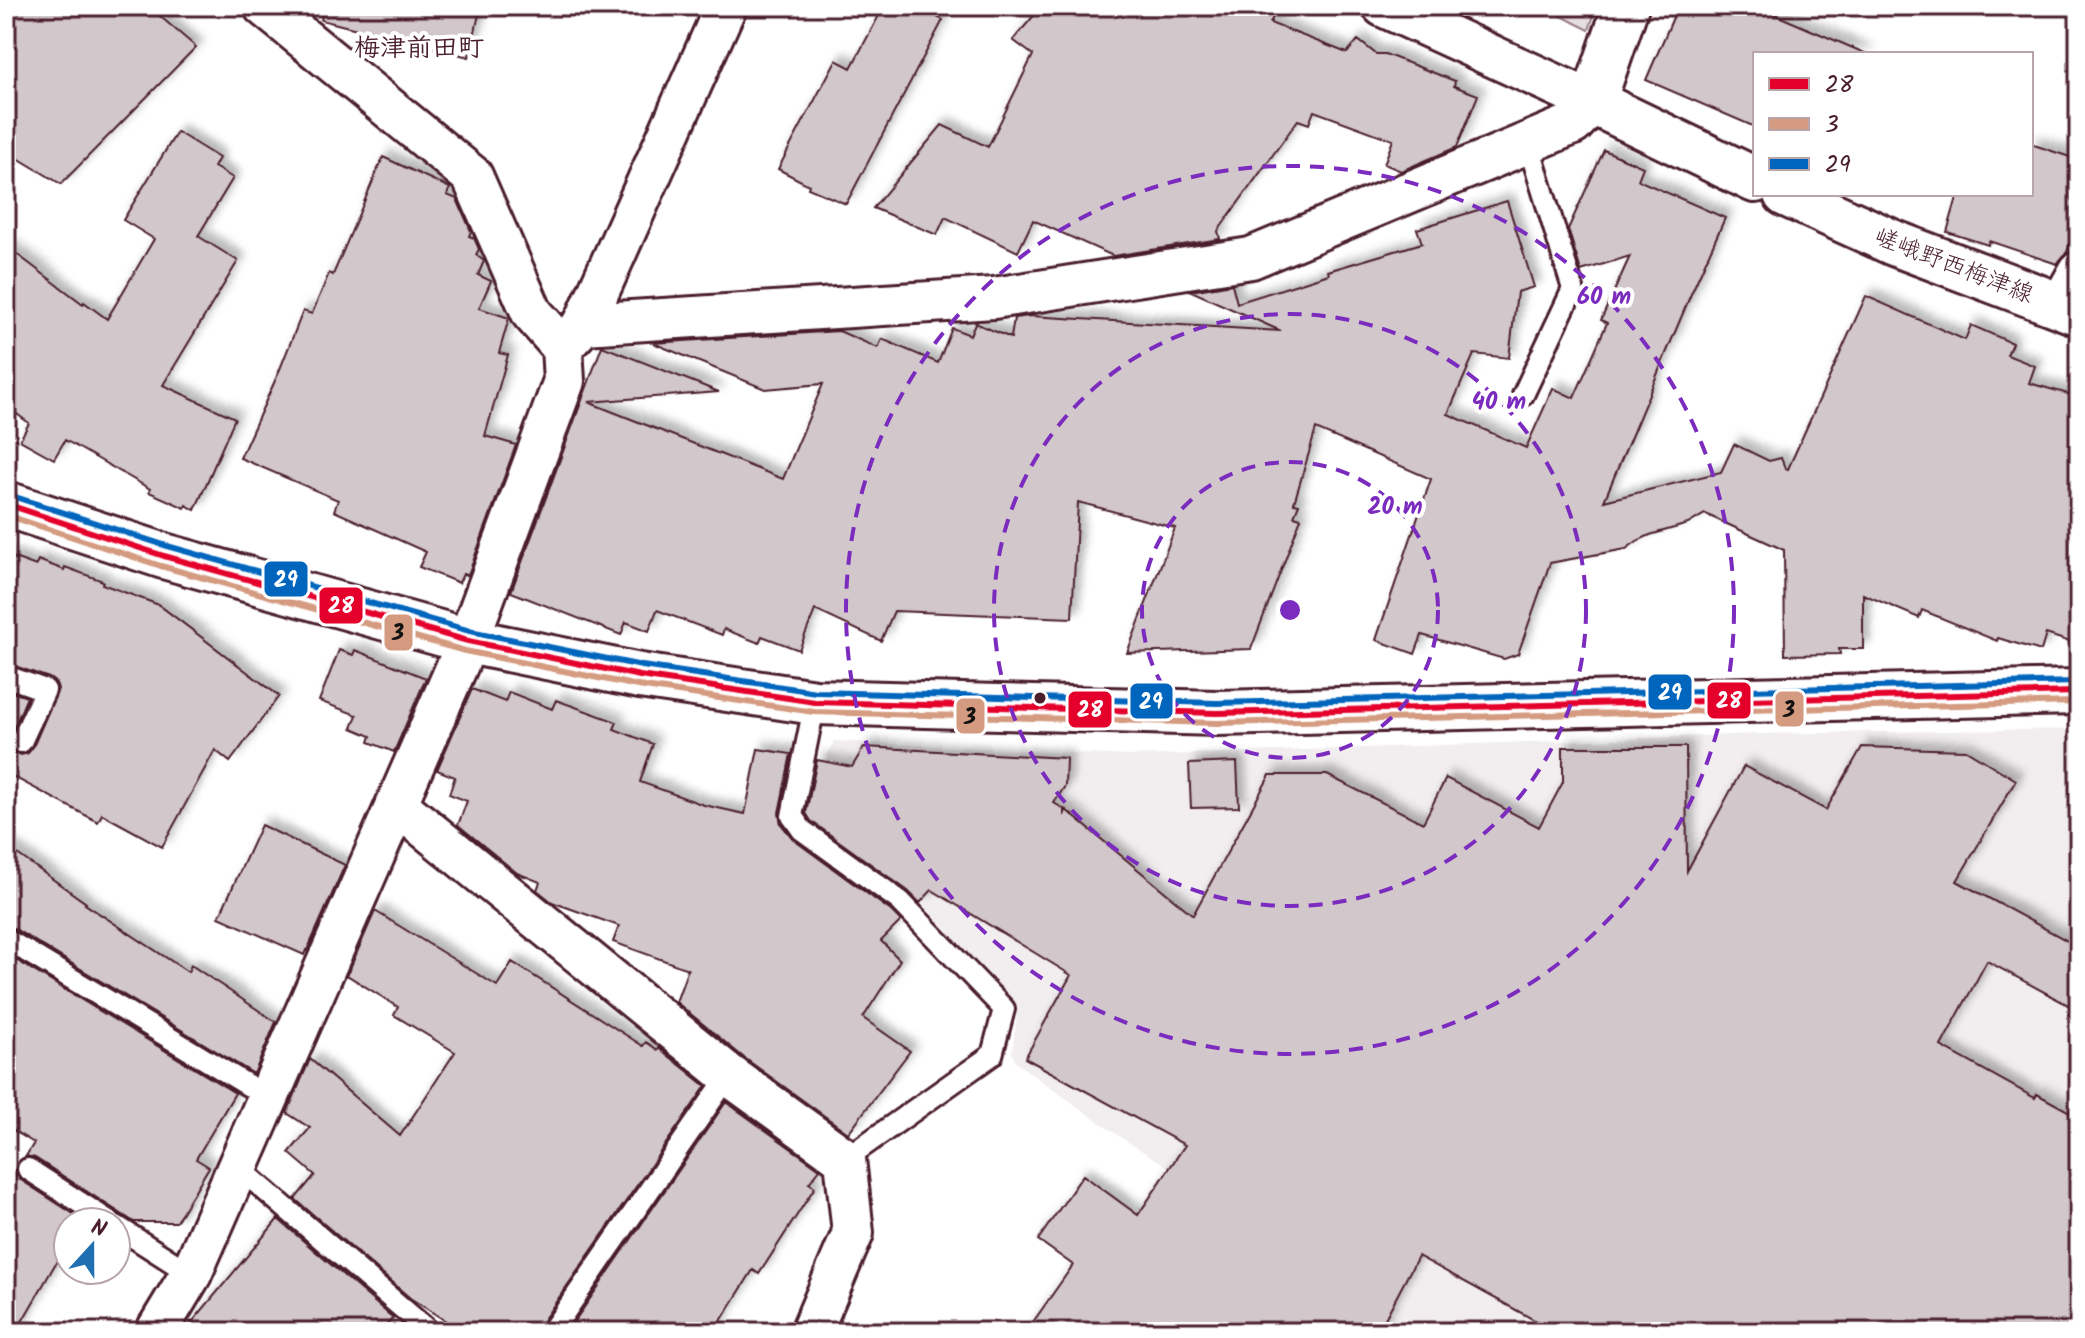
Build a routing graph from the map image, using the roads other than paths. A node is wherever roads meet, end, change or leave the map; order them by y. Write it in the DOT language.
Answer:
graph roads {
  1 [pos="264,6"];
  2 [pos="726,6"];
  3 [pos="1383,6"];
  4 [pos="1626,6"];
  5 [pos="1593,102"];
  6 [pos="1528,143"];
  7 [pos="1753,179"];
  8 [pos="1790,196"];
  9 [pos="2073,297"];
  10 [pos="573,336"];
  11 [pos="1523,395"];
  12 [pos="6,504"];
  13 [pos="468,641"];
  14 [pos="6,676"];
  15 [pos="2079,692"];
  16 [pos="815,702"];
  17 [pos="21,742"];
  18 [pos="397,805"];
  19 [pos="6,939"];
  20 [pos="729,1075"];
  21 [pos="269,1098"];
  22 [pos="845,1159"];
  23 [pos="238,1167"];
  24 [pos="28,1169"];
  25 [pos="85,1206"];
  26 [pos="132,1236"];
  27 [pos="191,1274"];
  28 [pos="156,1332"];
  29 [pos="430,1332"];
  30 [pos="551,1332"];
  31 [pos="811,1332"];
  1 -- 10 [label="street"];
  2 -- 10 [label="street"];
  3 -- 5 [label="street"];
  4 -- 5 [label="main road"];
  5 -- 6 [label="street"];
  5 -- 7 [label="main road"];
  6 -- 10 [label="street"];
  6 -- 11 [label="lane"];
  8 -- 9 [label="main road, 嵯峨野西梅津線"];
  10 -- 13 [label="street"];
  12 -- 13 [label="main road"];
  13 -- 16 [label="main road"];
  13 -- 18 [label="street"];
  14 -- 17 [label="lane"];
  15 -- 16 [label="main road"];
  16 -- 22 [label="lane"];
  18 -- 20 [label="street"];
  18 -- 21 [label="street"];
  19 -- 21 [label="lane"];
  20 -- 22 [label="street"];
  20 -- 30 [label="lane"];
  21 -- 23 [label="street"];
  22 -- 31 [label="street"];
  23 -- 27 [label="street"];
  23 -- 29 [label="lane"];
  24 -- 25 [label="lane"];
  26 -- 27 [label="lane"];
  27 -- 28 [label="street"];
}
